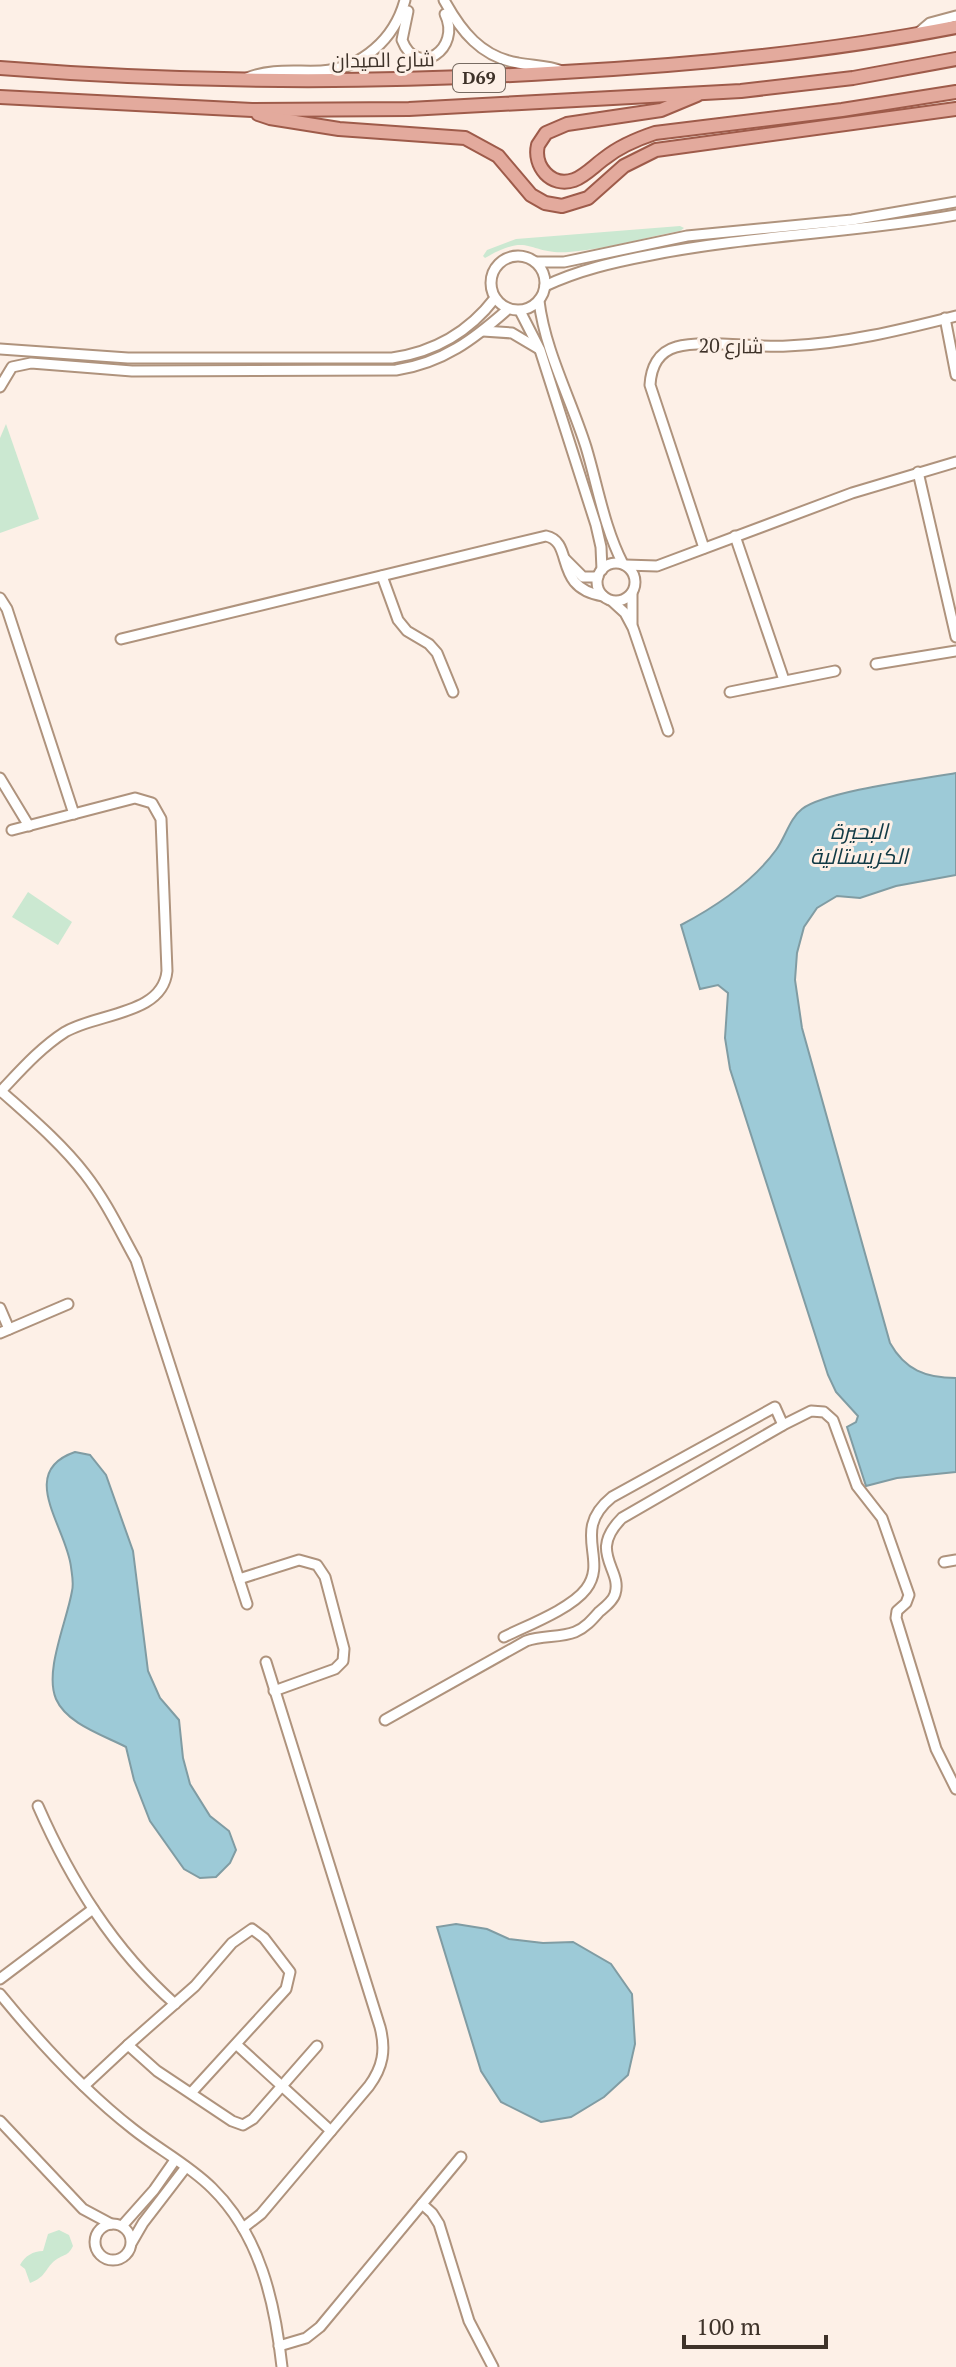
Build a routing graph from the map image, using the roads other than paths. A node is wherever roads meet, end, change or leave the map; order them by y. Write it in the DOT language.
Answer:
graph roads {
  1 [pos="406,0"];
  2 [pos="442,0"];
  3 [pos="956,16"];
  4 [pos="956,27"];
  5 [pos="916,35"];
  6 [pos="956,59"];
  7 [pos="0,68"];
  8 [pos="565,72"];
  9 [pos="242,80"];
  10 [pos="956,92"];
  11 [pos="700,93"];
  12 [pos="0,97"];
  13 [pos="956,109"];
  14 [pos="252,110"];
  15 [pos="956,202"];
  16 [pos="956,215"];
  17 [pos="536,262"];
  18 [pos="545,286"];
  19 [pos="495,298"];
  20 [pos="539,301"];
  21 [pos="508,309"];
  22 [pos="520,311"];
  23 [pos="951,317"];
  24 [pos="483,331"];
  25 [pos="0,349"];
  26 [pos="540,350"];
  27 [pos="956,375"];
  28 [pos="0,387"];
  29 [pos="585,446"];
  30 [pos="572,451"];
  31 [pos="956,462"];
  32 [pos="918,472"];
  33 [pos="735,536"];
  34 [pos="704,548"];
  35 [pos="565,559"];
  36 [pos="624,565"];
  37 [pos="657,566"];
  38 [pos="600,573"];
  39 [pos="382,576"];
  40 [pos="634,589"];
  41 [pos="603,596"];
  42 [pos="0,598"];
  43 [pos="613,602"];
  44 [pos="633,628"];
  45 [pos="956,637"];
  46 [pos="121,639"];
  47 [pos="956,651"];
  48 [pos="876,664"];
  49 [pos="835,671"];
  50 [pos="784,680"];
  51 [pos="453,692"];
  52 [pos="730,692"];
  53 [pos="668,731"];
  54 [pos="0,778"];
  55 [pos="74,814"];
  56 [pos="29,826"];
  57 [pos="12,830"];
  58 [pos="0,1092"];
  59 [pos="68,1304"];
  60 [pos="0,1308"];
  61 [pos="4,1331"];
  62 [pos="783,1425"];
  63 [pos="956,1560"];
  64 [pos="944,1562"];
  65 [pos="239,1579"];
  66 [pos="247,1604"];
  67 [pos="504,1637"];
  68 [pos="266,1662"];
  69 [pos="274,1691"];
  70 [pos="385,1720"];
  71 [pos="956,1789"];
  72 [pos="38,1806"];
  73 [pos="93,1909"];
  74 [pos="0,1979"];
  75 [pos="0,1994"];
  76 [pos="175,2004"];
  77 [pos="128,2045"];
  78 [pos="237,2045"];
  79 [pos="317,2046"];
  80 [pos="84,2086"];
  81 [pos="281,2086"];
  82 [pos="191,2093"];
  83 [pos="0,2121"];
  84 [pos="331,2131"];
  85 [pos="461,2157"];
  86 [pos="175,2160"];
  87 [pos="186,2167"];
  88 [pos="154,2190"];
  89 [pos="163,2197"];
  90 [pos="422,2204"];
  91 [pos="83,2209"];
  92 [pos="116,2225"];
  93 [pos="243,2228"];
  94 [pos="96,2241"];
  95 [pos="131,2242"];
  96 [pos="279,2346"];
  97 [pos="282,2367"];
  98 [pos="493,2367"];
  1 -- 2 [label="street"];
  1 -- 9 [label="street"];
  2 -- 8 [label="street"];
  3 -- 5 [label="street"];
  4 -- 5 [label="main road, شارع الميدان / D69"];
  5 -- 8 [label="main road, شارع الميدان / D69"];
  6 -- 11 [label="main road, D69"];
  7 -- 9 [label="main road, شارع الميدان / D69"];
  8 -- 9 [label="main road, شارع الميدان / D69"];
  10 -- 11 [label="main road"];
  11 -- 14 [label="main road, D69"];
  12 -- 14 [label="main road, D69"];
  13 -- 14 [label="main road"];
  15 -- 17 [label="street"];
  16 -- 18 [label="street"];
  17 -- 18 [label="street"];
  17 -- 19 [label="street"];
  18 -- 20 [label="street"];
  19 -- 21 [label="street"];
  19 -- 25 [label="street"];
  20 -- 22 [label="street"];
  20 -- 29 [label="street"];
  21 -- 22 [label="street"];
  21 -- 24 [label="street"];
  22 -- 26 [label="street"];
  23 -- 27 [label="street"];
  23 -- 34 [label="street, شارع 20"];
  24 -- 26 [label="street"];
  24 -- 28 [label="street"];
  26 -- 30 [label="street"];
  29 -- 30 [label="street"];
  29 -- 36 [label="street"];
  30 -- 38 [label="street"];
  31 -- 32 [label="street"];
  32 -- 33 [label="street"];
  32 -- 45 [label="street"];
  33 -- 34 [label="street"];
  33 -- 50 [label="street"];
  34 -- 37 [label="street"];
  35 -- 38 [label="street"];
  35 -- 39 [label="street"];
  35 -- 41 [label="street"];
  36 -- 37 [label="street"];
  36 -- 38 [label="street"];
  36 -- 40 [label="street"];
  37 -- 40 [label="street"];
  38 -- 41 [label="street"];
  39 -- 46 [label="street"];
  39 -- 51 [label="street"];
  40 -- 43 [label="street"];
  40 -- 44 [label="street"];
  41 -- 43 [label="street"];
  42 -- 55 [label="street"];
  43 -- 44 [label="street"];
  44 -- 53 [label="street"];
  47 -- 48 [label="street"];
  49 -- 50 [label="street"];
  50 -- 52 [label="street"];
  54 -- 56 [label="street"];
  55 -- 56 [label="street"];
  55 -- 58 [label="street"];
  56 -- 57 [label="street"];
  58 -- 65 [label="street"];
  59 -- 61 [label="street"];
  60 -- 61 [label="street"];
  62 -- 67 [label="street"];
  62 -- 70 [label="street"];
  62 -- 71 [label="street"];
  63 -- 64 [label="street"];
  65 -- 66 [label="street"];
  65 -- 69 [label="street"];
  68 -- 69 [label="street"];
  69 -- 84 [label="street"];
  72 -- 73 [label="street"];
  73 -- 74 [label="street"];
  73 -- 76 [label="street"];
  75 -- 80 [label="street"];
  76 -- 77 [label="street"];
  76 -- 78 [label="street"];
  77 -- 80 [label="street"];
  77 -- 82 [label="street"];
  78 -- 81 [label="street"];
  78 -- 82 [label="street"];
  79 -- 81 [label="street"];
  80 -- 86 [label="street"];
  81 -- 82 [label="street"];
  81 -- 84 [label="street"];
  83 -- 91 [label="street"];
  84 -- 93 [label="street"];
  85 -- 90 [label="street"];
  86 -- 87 [label="street"];
  86 -- 88 [label="street"];
  87 -- 89 [label="street"];
  87 -- 93 [label="street"];
  88 -- 89 [label="street"];
  88 -- 92 [label="street"];
  89 -- 95 [label="street"];
  90 -- 96 [label="street"];
  90 -- 98 [label="street"];
  91 -- 92 [label="street"];
  91 -- 94 [label="street"];
  92 -- 94 [label="street"];
  92 -- 95 [label="street"];
  93 -- 96 [label="street"];
  94 -- 95 [label="street"];
  96 -- 97 [label="street"];
}
